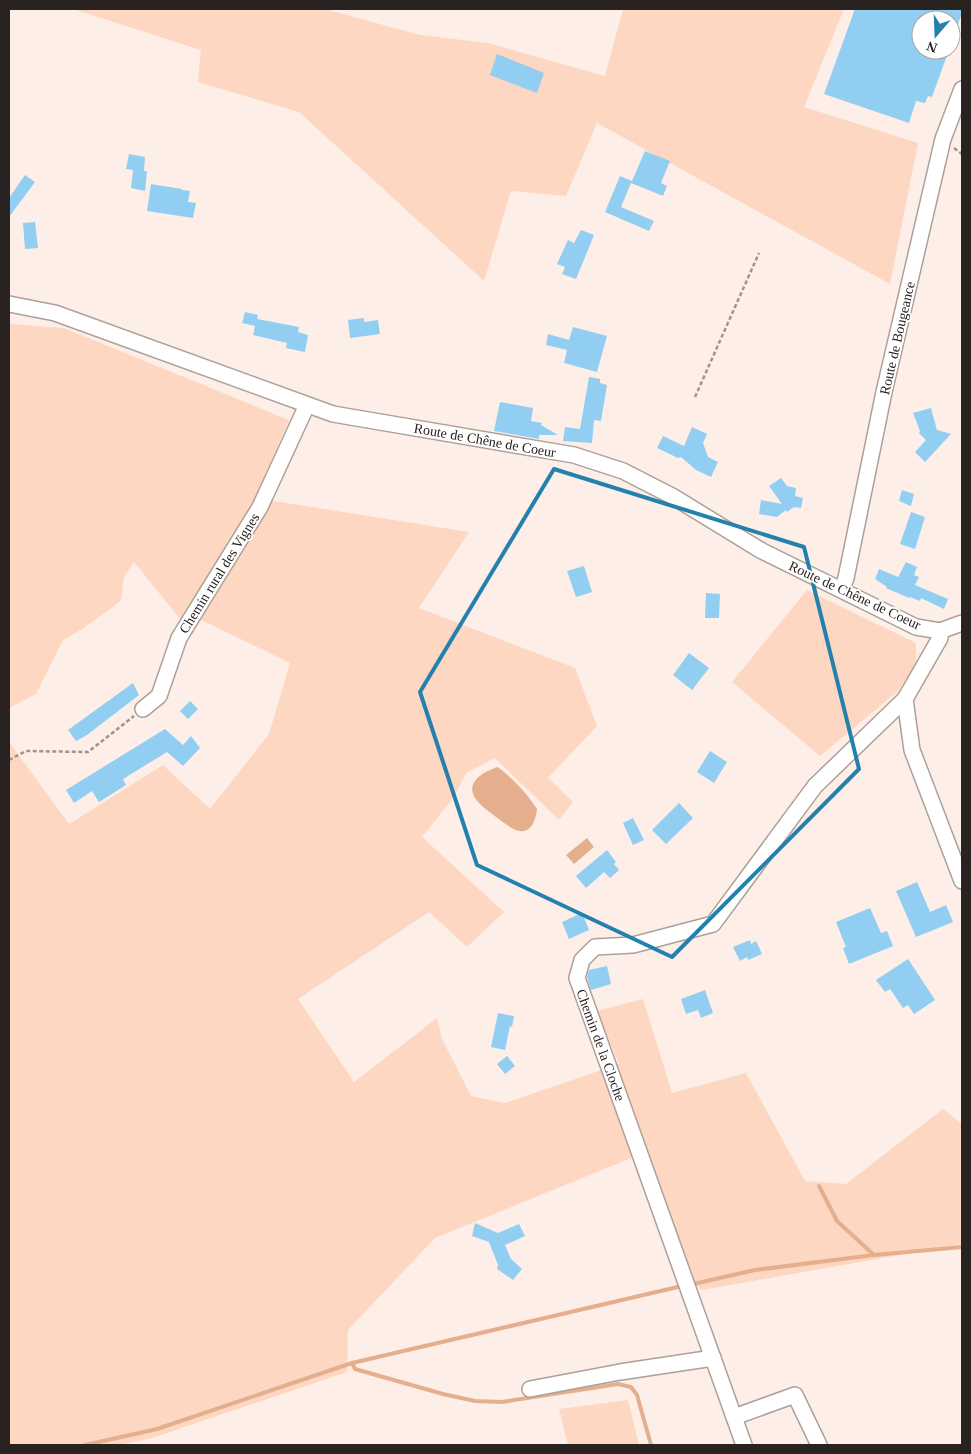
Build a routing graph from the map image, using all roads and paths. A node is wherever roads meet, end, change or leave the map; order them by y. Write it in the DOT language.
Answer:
graph roads {
  1 [pos="962,89"];
  2 [pos="758,253"];
  3 [pos="9,304"];
  4 [pos="695,397"];
  5 [pos="307,405"];
  6 [pos="842,589"];
  7 [pos="962,623"];
  8 [pos="940,631"];
  9 [pos="905,699"];
  10 [pos="143,709"];
  11 [pos="9,760"];
  12 [pos="962,881"];
  13 [pos="713,1358"];
  14 [pos="530,1389"];
  15 [pos="734,1417"];
  16 [pos="744,1445"];
  17 [pos="819,1445"];
  1 -- 6 [label="street, Route de Bougeance"];
  2 -- 4 [label="path"];
  3 -- 5 [label="street, Route de Chêne de Coeur"];
  5 -- 6 [label="street, Route de Chêne de Coeur"];
  5 -- 10 [label="street, Chemin rural des Vignes"];
  6 -- 8 [label="street, Route de Chêne de Coeur"];
  7 -- 8 [label="street"];
  8 -- 9 [label="street, Chemin de la Cloche"];
  9 -- 12 [label="street"];
  9 -- 13 [label="street, Chemin de la Cloche"];
  10 -- 11 [label="path"];
  13 -- 14 [label="street"];
  13 -- 15 [label="street, Chemin de la Cloche"];
  15 -- 16 [label="street, Chemin de la Cloche"];
  15 -- 17 [label="street"];
}
